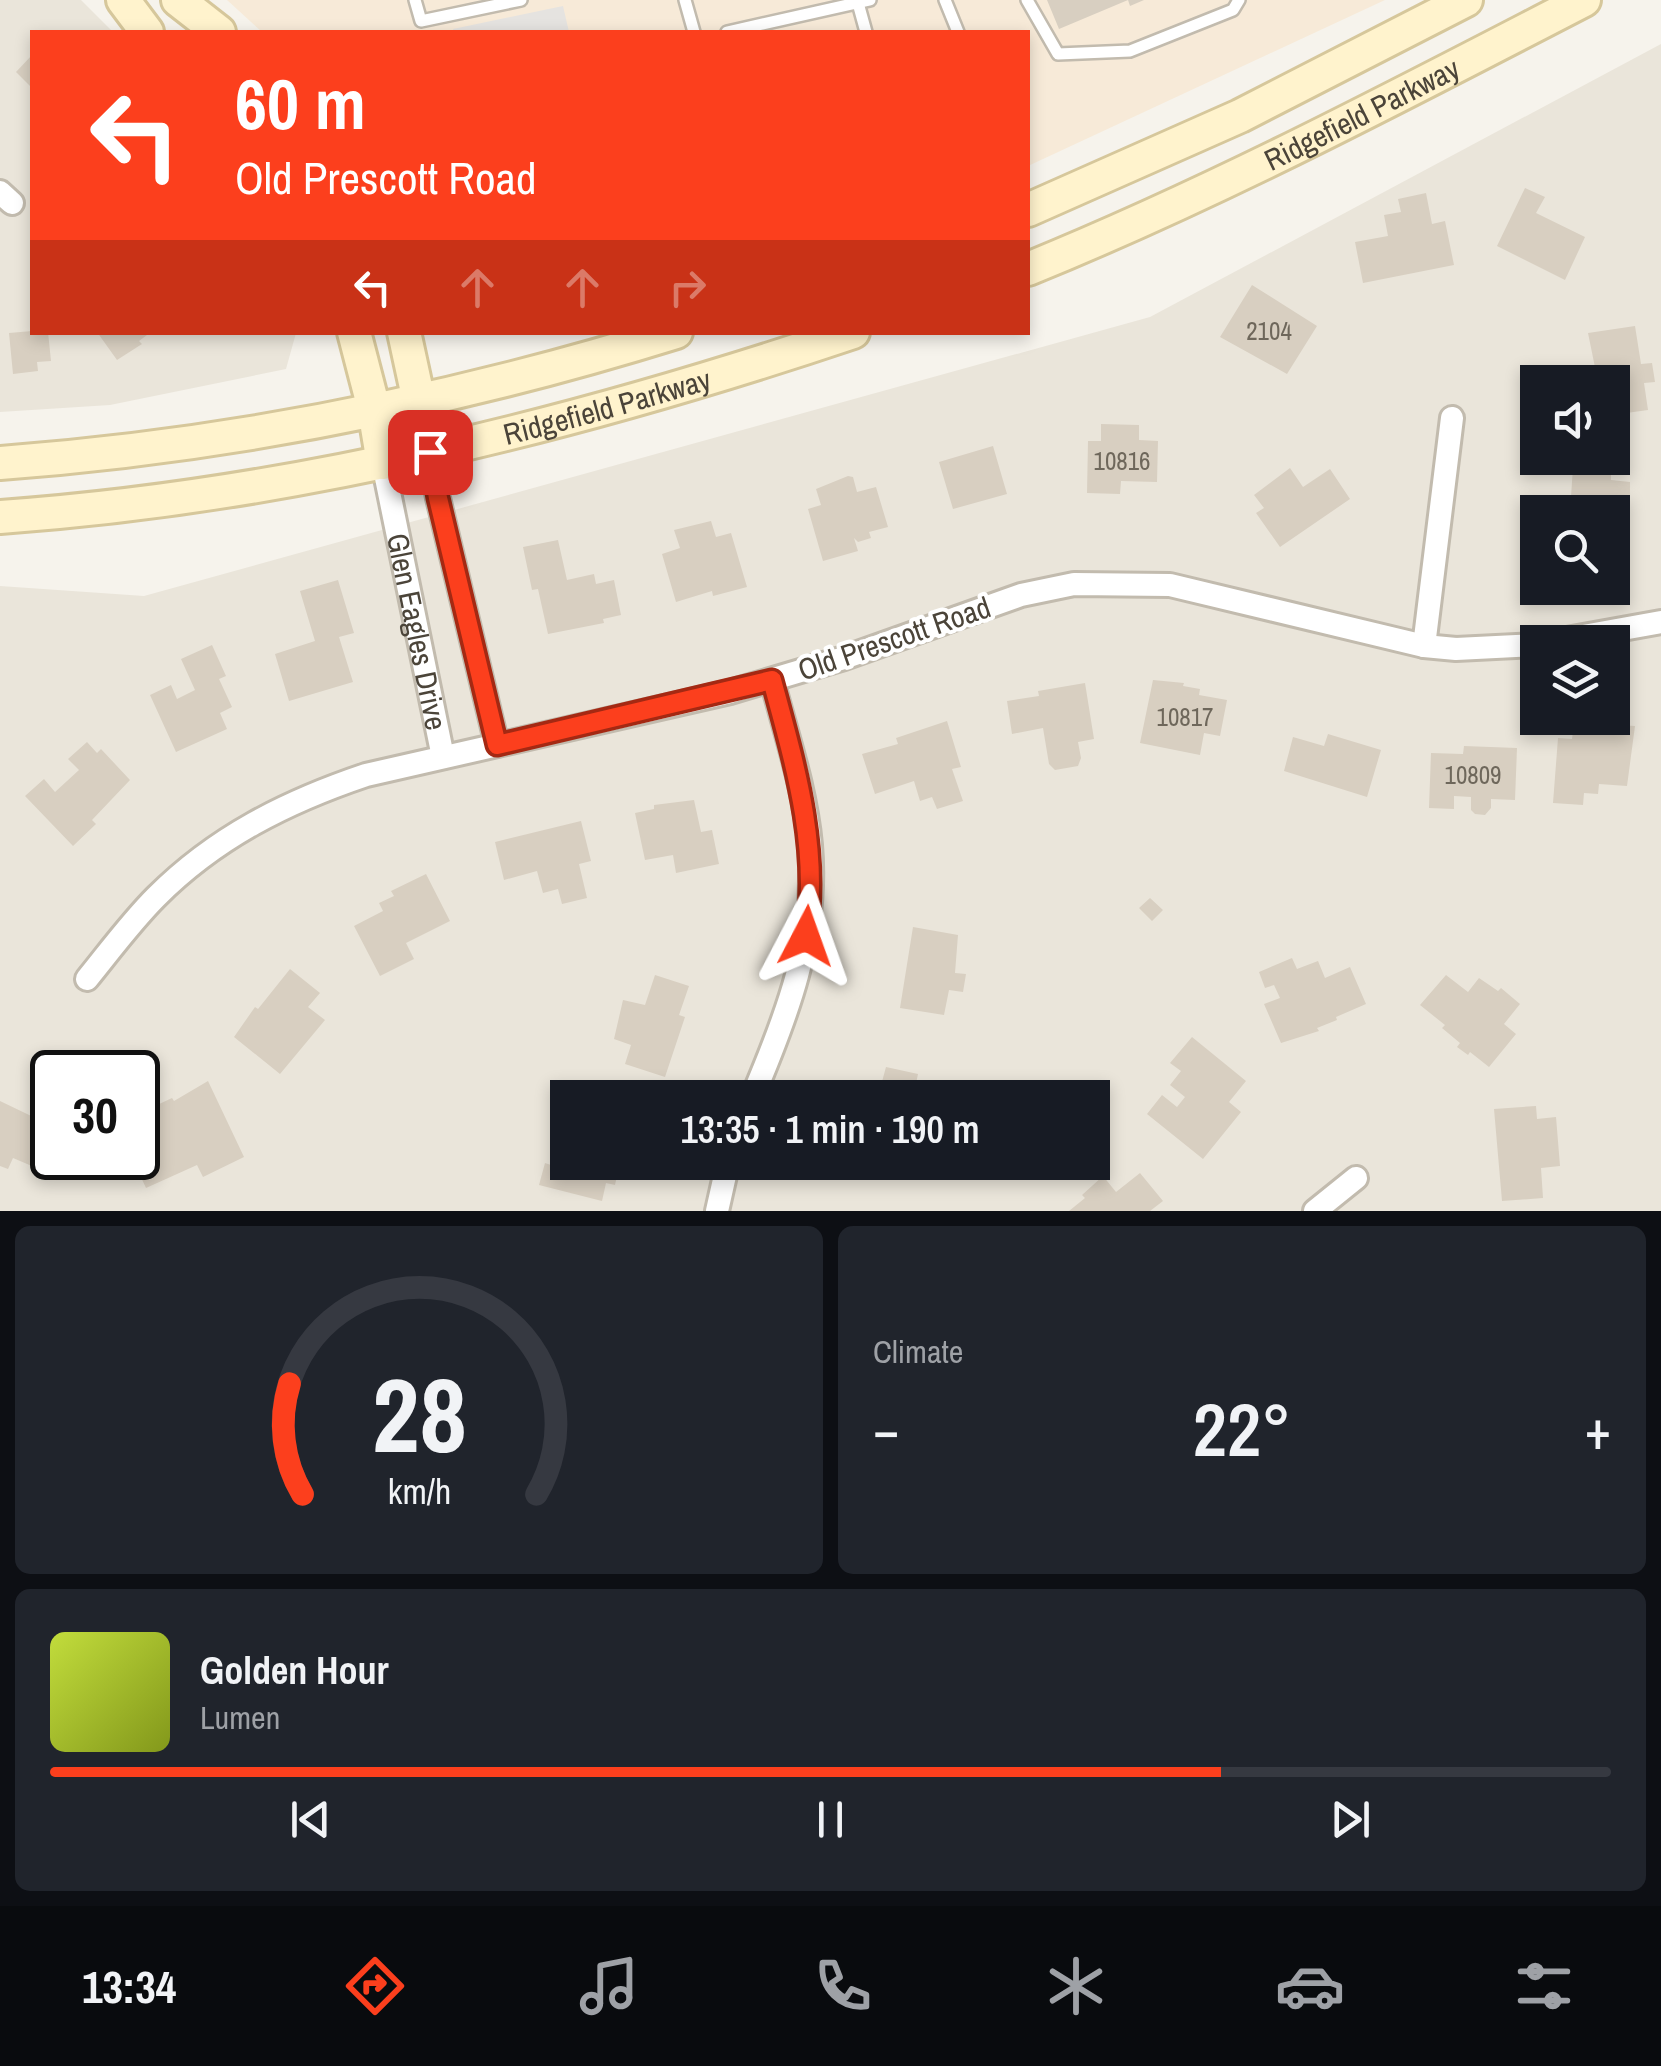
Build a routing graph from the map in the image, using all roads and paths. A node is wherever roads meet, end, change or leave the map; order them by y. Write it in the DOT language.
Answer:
graph roads {
  1 [pos="123,0"];
  2 [pos="414,0"];
  3 [pos="521,0"];
  4 [pos="686,0"];
  5 [pos="945,0"];
  6 [pos="1027,0"];
  7 [pos="1238,0"];
  8 [pos="1466,0"];
  9 [pos="1584,0"];
  10 [pos="182,1"];
  11 [pos="864,1"];
  12 [pos="146,30"];
  13 [pos="218,30"];
  14 [pos="694,30"];
  15 [pos="736,30"];
  16 [pos="866,30"];
  17 [pos="957,30"];
  18 [pos="1030,206"];
  19 [pos="1030,268"];
  20 [pos="355,335"];
  21 [pos="405,335"];
  22 [pos="664,335"];
  23 [pos="845,335"];
  24 [pos="418,398"];
  25 [pos="374,408"];
  26 [pos="1452,418"];
  27 [pos="430,452"];
  28 [pos="0,462"];
  29 [pos="383,463"];
  30 [pos="0,518"];
  31 [pos="1661,622"];
  32 [pos="1630,628"];
  33 [pos="1424,646"];
  34 [pos="1520,646"];
  35 [pos="772,680"];
  36 [pos="497,745"];
  37 [pos="443,758"];
  38 [pos="87,979"];
  39 [pos="760,1080"];
  40 [pos="1356,1178"];
  41 [pos="724,1180"];
  42 [pos="717,1211"];
  43 [pos="1315,1211"];
  1 -- 12 [label="main road"];
  2 -- 3 [label="lane"];
  4 -- 14 [label="lane"];
  5 -- 17 [label="lane"];
  6 -- 7 [label="lane"];
  8 -- 18 [label="main road, Ridgefield Parkway"];
  9 -- 19 [label="main road, Ridgefield Parkway"];
  10 -- 13 [label="main road"];
  11 -- 15 [label="lane"];
  11 -- 16 [label="lane"];
  20 -- 25 [label="main road, Glen Eagles Drive"];
  21 -- 24 [label="main road, Glen Eagles Drive"];
  22 -- 24 [label="main road, Ridgefield Parkway"];
  23 -- 27 [label="main road, Ridgefield Parkway"];
  24 -- 25 [label="main road, Ridgefield Parkway"];
  24 -- 27 [label="main road, Glen Eagles Drive"];
  25 -- 28 [label="main road, Ridgefield Parkway"];
  25 -- 29 [label="main road, Glen Eagles Drive"];
  26 -- 33 [label="street"];
  27 -- 29 [label="main road, Ridgefield Parkway"];
  27 -- 36 [label="street, Glen Eagles Drive"];
  29 -- 30 [label="main road, Ridgefield Parkway"];
  29 -- 37 [label="street, Glen Eagles Drive"];
  31 -- 32 [label="street"];
  33 -- 34 [label="street, Old Prescott Road"];
  33 -- 35 [label="street, Old Prescott Road"];
  35 -- 36 [label="street, Old Prescott Road"];
  35 -- 39 [label="street"];
  36 -- 37 [label="street, Old Prescott Road"];
  37 -- 38 [label="street, Old Prescott Road"];
  40 -- 43 [label="street"];
  41 -- 42 [label="street"];
}
